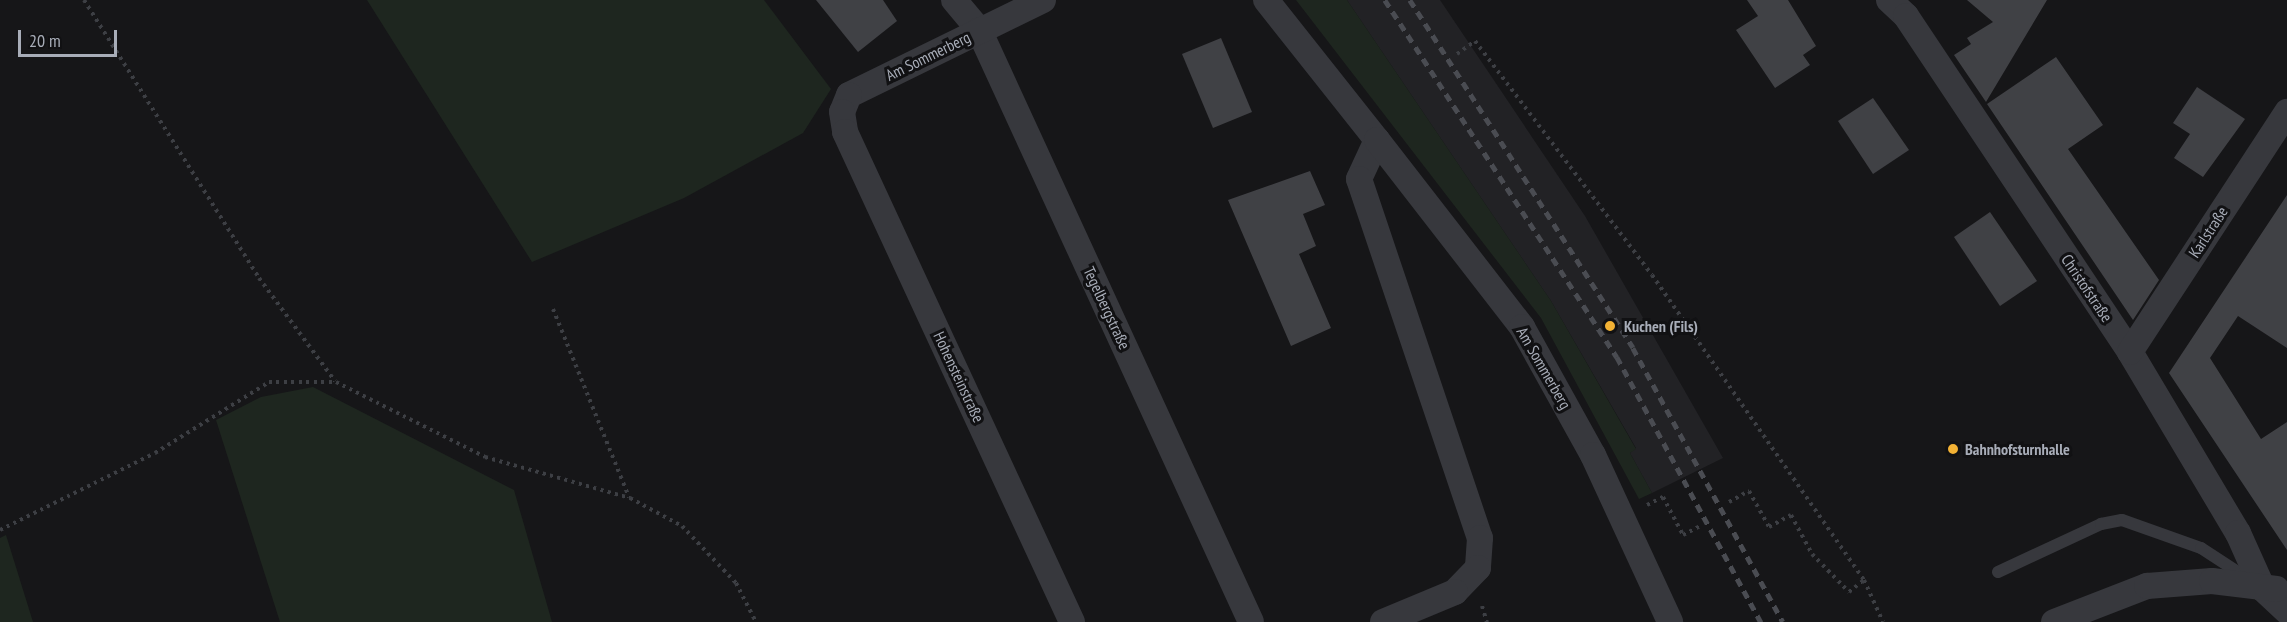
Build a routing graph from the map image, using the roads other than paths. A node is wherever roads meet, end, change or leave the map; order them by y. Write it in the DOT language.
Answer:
graph roads {
  1 [pos="954,0"];
  2 [pos="1043,0"];
  3 [pos="1266,0"];
  4 [pos="1904,5"];
  5 [pos="979,30"];
  6 [pos="2287,112"];
  7 [pos="845,132"];
  8 [pos="1377,140"];
  9 [pos="2130,352"];
  10 [pos="1998,572"];
  11 [pos="2275,589"];
  12 [pos="2287,611"];
  13 [pos="1072,622"];
  14 [pos="1251,622"];
  15 [pos="1383,622"];
  16 [pos="1670,622"];
  17 [pos="2054,622"];
  1 -- 5 [label="street, Tegelbergstraße"];
  2 -- 5 [label="street, Am Sommerberg"];
  3 -- 8 [label="street, Am Sommerberg"];
  4 -- 9 [label="street, Christofstraße"];
  5 -- 7 [label="street, Am Sommerberg"];
  5 -- 14 [label="street, Tegelbergstraße"];
  6 -- 9 [label="street, Karlstraße"];
  7 -- 13 [label="street, Hohensteinstraße"];
  8 -- 15 [label="street"];
  8 -- 16 [label="street, Am Sommerberg"];
  9 -- 11 [label="street, Christofstraße"];
  10 -- 11 [label="lane"];
  11 -- 12 [label="street"];
  11 -- 17 [label="street"];
}
